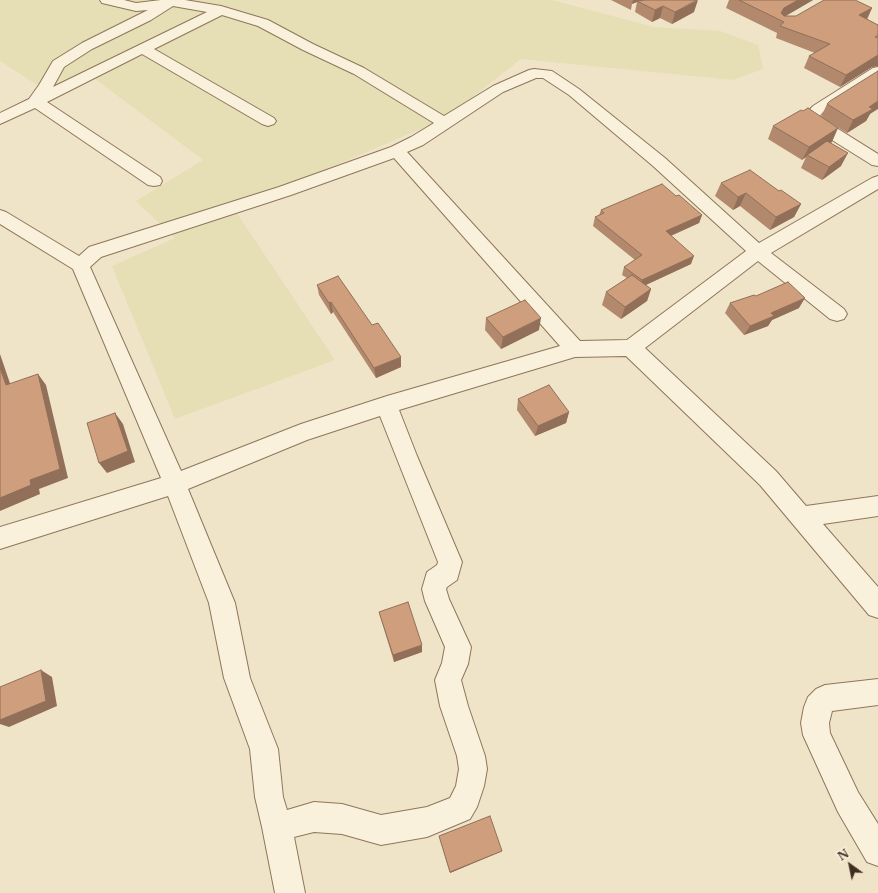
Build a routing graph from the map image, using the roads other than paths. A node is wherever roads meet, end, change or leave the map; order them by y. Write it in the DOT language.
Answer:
graph roads {
  1 [pos="107,0"];
  2 [pos="169,3"];
  3 [pos="221,10"];
  4 [pos="142,48"];
  5 [pos="878,71"];
  6 [pos="34,101"];
  7 [pos="0,118"];
  8 [pos="268,121"];
  9 [pos="444,123"];
  10 [pos="397,151"];
  11 [pos="878,161"];
  12 [pos="154,181"];
  13 [pos="878,182"];
  14 [pos="0,216"];
  15 [pos="758,252"];
  16 [pos="80,265"];
  17 [pos="837,314"];
  18 [pos="631,348"];
  19 [pos="575,350"];
  20 [pos="387,405"];
  21 [pos="175,484"];
  22 [pos="878,506"];
  23 [pos="801,517"];
  24 [pos="0,538"];
  25 [pos="878,606"];
  26 [pos="878,692"];
  27 [pos="277,827"];
  28 [pos="878,851"];
  29 [pos="290,893"];
  1 -- 2 [label="street"];
  2 -- 3 [label="street"];
  2 -- 6 [label="street"];
  3 -- 4 [label="street"];
  3 -- 9 [label="street"];
  4 -- 6 [label="street"];
  4 -- 8 [label="street"];
  5 -- 11 [label="street"];
  6 -- 7 [label="street"];
  6 -- 12 [label="street"];
  9 -- 10 [label="street"];
  9 -- 15 [label="street"];
  10 -- 16 [label="street"];
  10 -- 19 [label="street"];
  13 -- 15 [label="street"];
  14 -- 16 [label="street"];
  15 -- 17 [label="street"];
  15 -- 18 [label="street"];
  16 -- 21 [label="street"];
  18 -- 19 [label="street"];
  18 -- 23 [label="street"];
  19 -- 20 [label="street"];
  20 -- 21 [label="street"];
  20 -- 27 [label="street"];
  21 -- 24 [label="street"];
  21 -- 27 [label="street"];
  22 -- 23 [label="street"];
  23 -- 25 [label="street"];
  26 -- 28 [label="street"];
  27 -- 29 [label="street"];
}
